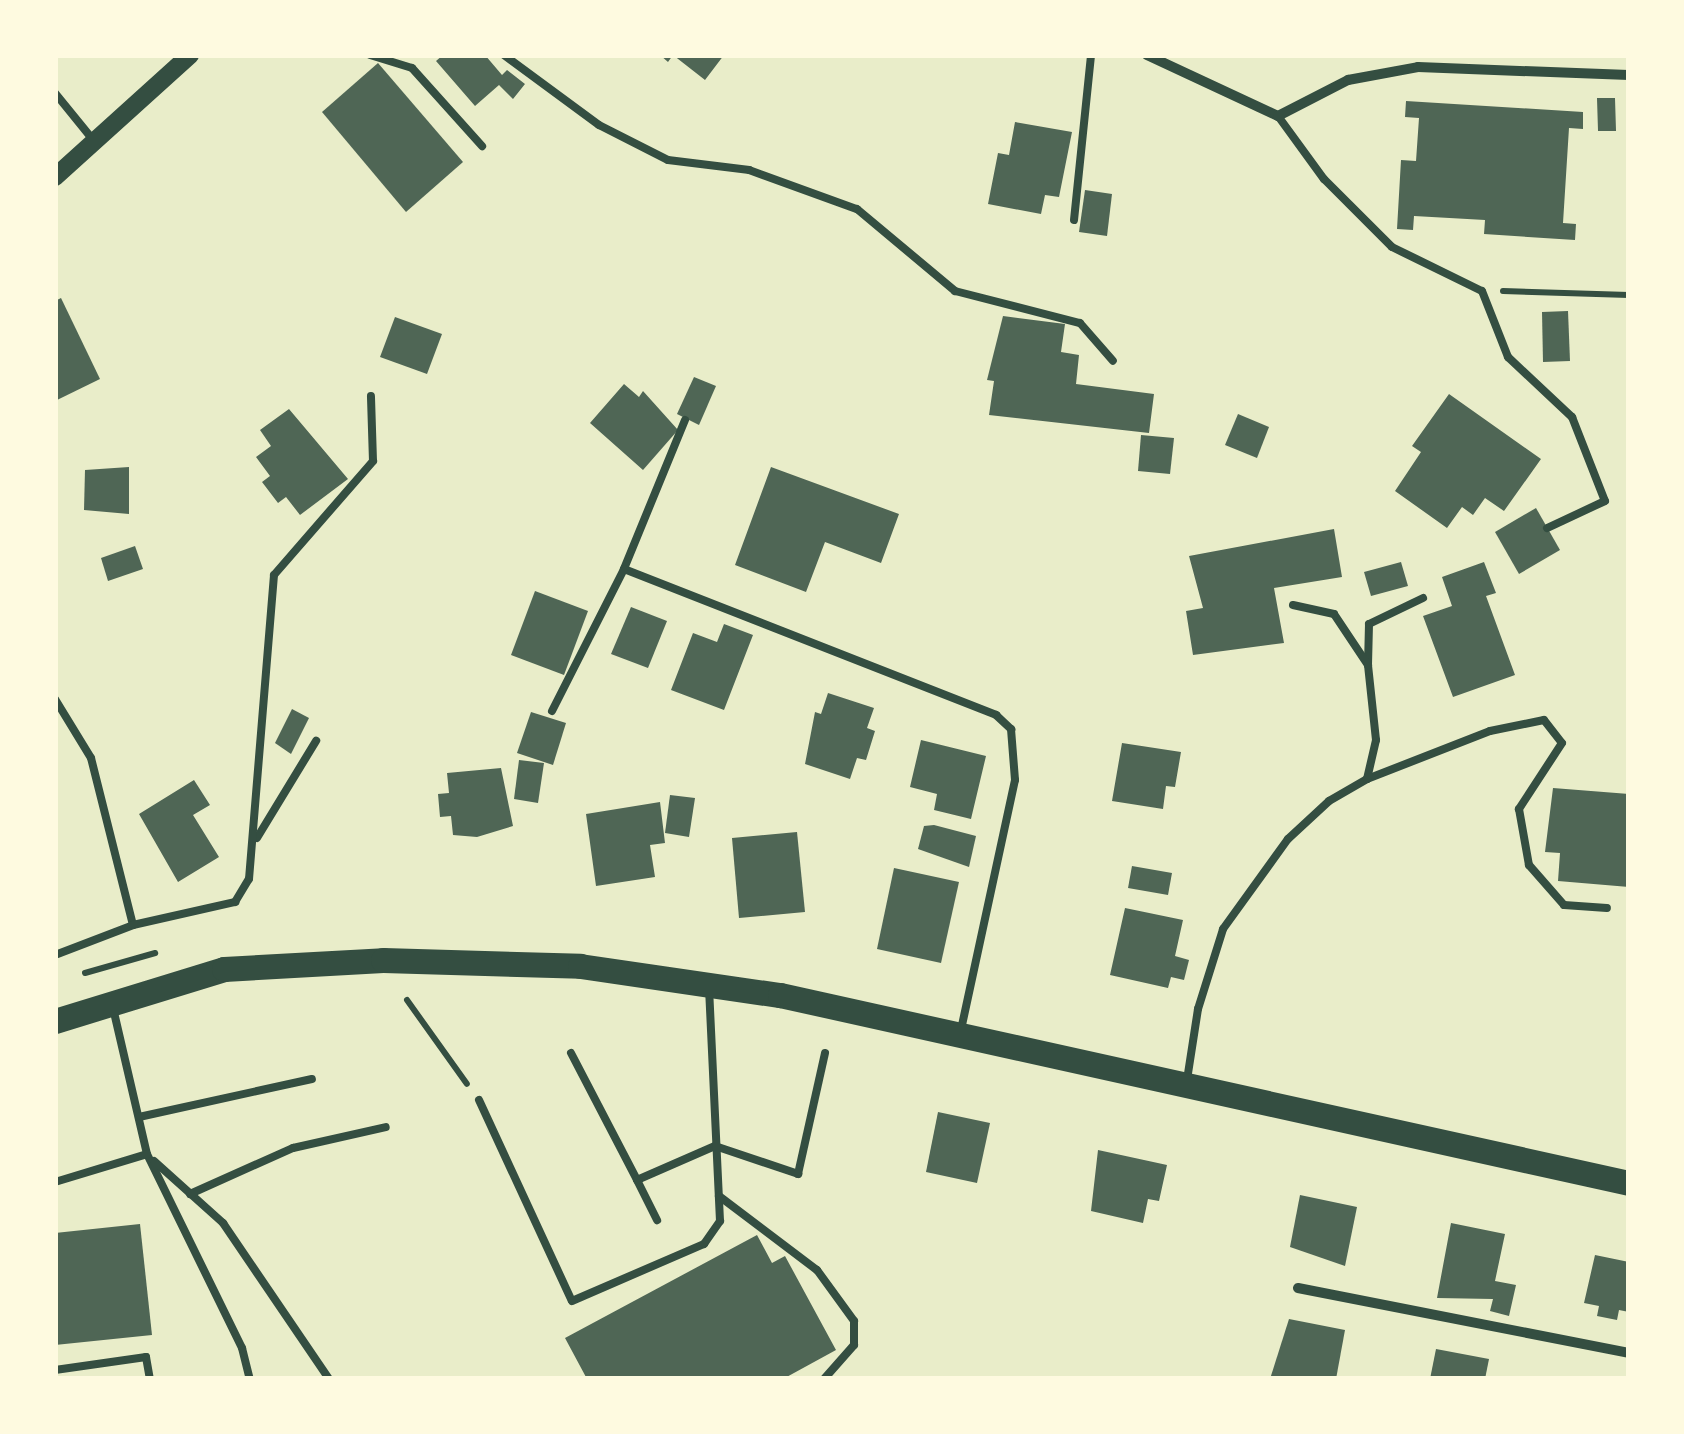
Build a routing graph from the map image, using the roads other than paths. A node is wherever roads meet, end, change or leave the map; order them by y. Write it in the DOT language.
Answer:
graph roads {
  1 [pos="190,55"];
  2 [pos="370,55"];
  3 [pos="504,55"];
  4 [pos="1091,55"];
  5 [pos="1146,55"];
  6 [pos="1629,75"];
  7 [pos="55,93"];
  8 [pos="1278,116"];
  9 [pos="94,141"];
  10 [pos="482,146"];
  11 [pos="55,176"];
  12 [pos="1074,220"];
  13 [pos="1113,362"];
  14 [pos="371,396"];
  15 [pos="685,420"];
  16 [pos="1548,528"];
  17 [pos="624,569"];
  18 [pos="1422,598"];
  19 [pos="1293,604"];
  20 [pos="1368,666"];
  21 [pos="55,699"];
  22 [pos="552,711"];
  23 [pos="316,741"];
  24 [pos="1366,779"];
  25 [pos="254,842"];
  26 [pos="1608,908"];
  27 [pos="132,925"];
  28 [pos="55,955"];
  29 [pos="710,984"];
  30 [pos="110,999"];
  31 [pos="55,1021"];
  32 [pos="960,1034"];
  33 [pos="571,1053"];
  34 [pos="825,1053"];
  35 [pos="312,1079"];
  36 [pos="1186,1084"];
  37 [pos="478,1100"];
  38 [pos="139,1117"];
  39 [pos="386,1128"];
  40 [pos="715,1146"];
  41 [pos="147,1154"];
  42 [pos="637,1180"];
  43 [pos="55,1182"];
  44 [pos="1629,1183"];
  45 [pos="190,1194"];
  46 [pos="719,1196"];
  47 [pos="657,1220"];
  48 [pos="1298,1288"];
  49 [pos="1629,1352"];
  50 [pos="55,1370"];
  51 [pos="150,1379"];
  52 [pos="250,1379"];
  53 [pos="329,1379"];
  54 [pos="824,1379"];
  1 -- 9 [label="street"];
  2 -- 10 [label="lane"];
  3 -- 13 [label="lane"];
  4 -- 12 [label="lane"];
  5 -- 8 [label="street"];
  6 -- 8 [label="street"];
  7 -- 9 [label="lane"];
  8 -- 16 [label="lane"];
  9 -- 11 [label="street"];
  14 -- 25 [label="lane"];
  15 -- 17 [label="lane"];
  17 -- 22 [label="lane"];
  17 -- 32 [label="lane"];
  18 -- 20 [label="lane"];
  19 -- 20 [label="lane"];
  20 -- 24 [label="lane"];
  21 -- 27 [label="lane"];
  23 -- 25 [label="lane"];
  24 -- 26 [label="lane"];
  24 -- 36 [label="lane"];
  25 -- 27 [label="lane"];
  27 -- 28 [label="lane"];
  29 -- 30 [label="main road"];
  29 -- 32 [label="main road"];
  29 -- 40 [label="lane"];
  30 -- 31 [label="main road"];
  30 -- 38 [label="lane"];
  32 -- 36 [label="main road"];
  33 -- 42 [label="lane"];
  34 -- 40 [label="lane"];
  35 -- 38 [label="lane"];
  36 -- 44 [label="main road"];
  37 -- 46 [label="lane"];
  38 -- 41 [label="lane"];
  39 -- 45 [label="lane"];
  40 -- 42 [label="lane"];
  40 -- 46 [label="lane"];
  41 -- 43 [label="lane"];
  41 -- 45 [label="lane"];
  41 -- 52 [label="lane"];
  42 -- 47 [label="lane"];
  45 -- 53 [label="lane"];
  46 -- 54 [label="lane"];
  48 -- 49 [label="street"];
  50 -- 51 [label="lane"];
}
